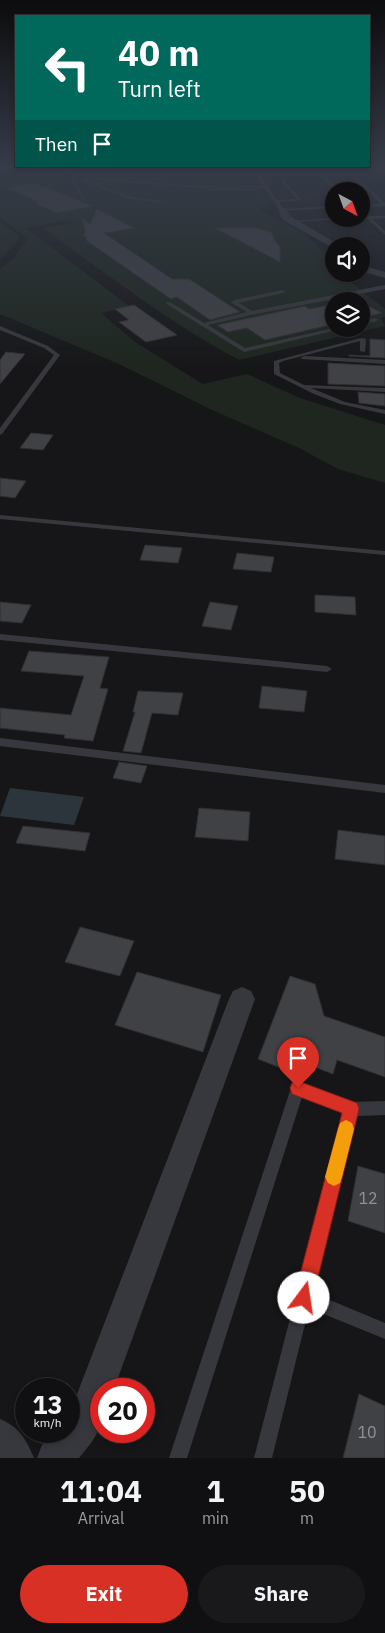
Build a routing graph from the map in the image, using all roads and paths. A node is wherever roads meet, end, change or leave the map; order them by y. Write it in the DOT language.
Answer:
graph roads {
  1 [pos="313,233"];
  2 [pos="325,240"];
  3 [pos="370,271"];
  4 [pos="385,275"];
  5 [pos="385,287"];
  6 [pos="283,292"];
  7 [pos="255,298"];
  8 [pos="261,301"];
  9 [pos="168,303"];
  10 [pos="267,305"];
  11 [pos="274,309"];
  12 [pos="252,313"];
  13 [pos="375,320"];
  14 [pos="370,321"];
  15 [pos="203,325"];
  16 [pos="0,328"];
  17 [pos="325,332"];
  18 [pos="363,351"];
  19 [pos="293,357"];
  20 [pos="385,362"];
  21 [pos="302,386"];
  22 [pos="385,390"];
  23 [pos="385,412"];
  24 [pos="0,433"];
  25 [pos="0,517"];
  26 [pos="385,553"];
  27 [pos="0,637"];
  28 [pos="328,669"];
  29 [pos="0,742"];
  30 [pos="385,789"];
  31 [pos="242,999"];
  32 [pos="385,1108"];
  33 [pos="351,1109"];
  34 [pos="304,1298"];
  35 [pos="385,1331"];
  36 [pos="0,1437"];
  37 [pos="16,1458"];
  38 [pos="56,1458"];
  39 [pos="178,1458"];
  40 [pos="262,1458"];
  1 -- 2 [label="street"];
  3 -- 4 [label="street"];
  5 -- 11 [label="lane"];
  6 -- 7 [label="lane"];
  7 -- 8 [label="lane"];
  7 -- 12 [label="lane"];
  9 -- 15 [label="lane"];
  10 -- 11 [label="lane"];
  11 -- 12 [label="lane"];
  12 -- 15 [label="lane"];
  13 -- 14 [label="lane"];
  15 -- 17 [label="lane"];
  16 -- 24 [label="lane"];
  18 -- 19 [label="lane"];
  19 -- 20 [label="lane"];
  19 -- 21 [label="lane"];
  21 -- 22 [label="lane"];
  21 -- 23 [label="lane"];
  25 -- 26 [label="lane"];
  27 -- 28 [label="lane"];
  29 -- 30 [label="lane"];
  31 -- 38 [label="street"];
  32 -- 33 [label="lane"];
  33 -- 34 [label="lane"];
  33 -- 39 [label="lane"];
  34 -- 35 [label="lane"];
  34 -- 40 [label="lane"];
  36 -- 37 [label="street"];
}
